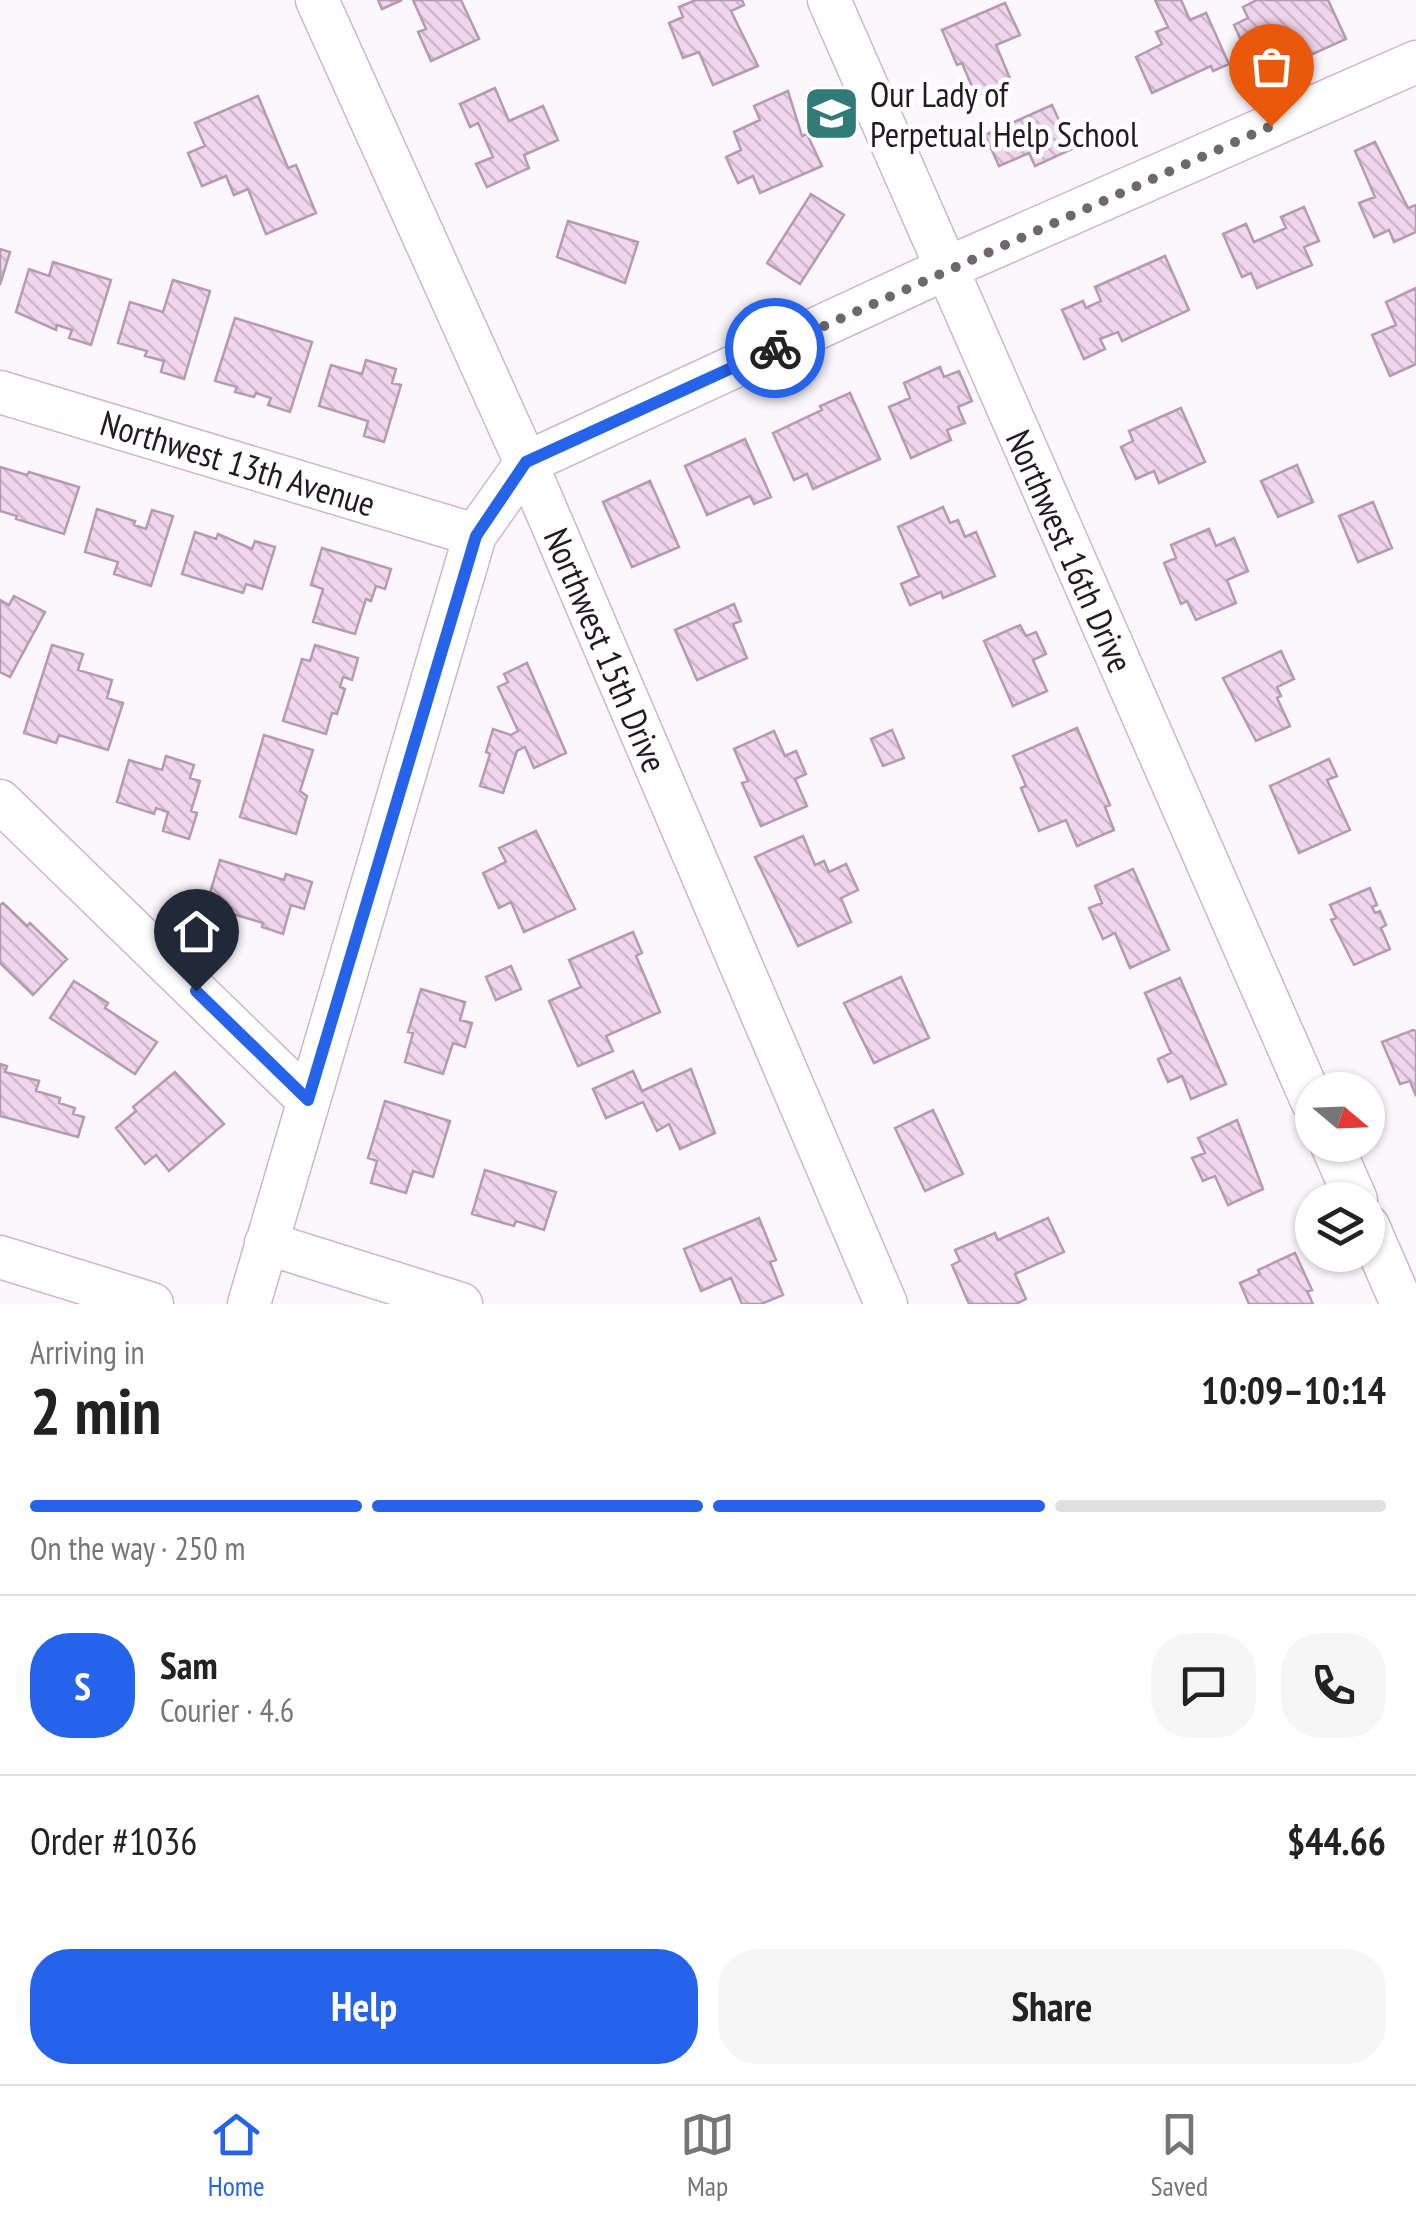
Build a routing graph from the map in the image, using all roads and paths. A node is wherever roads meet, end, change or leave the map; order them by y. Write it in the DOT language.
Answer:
graph roads {
  1 [pos="317,0"];
  2 [pos="829,0"];
  3 [pos="1416,62"];
  4 [pos="945,270"];
  5 [pos="0,392"];
  6 [pos="526,462"];
  7 [pos="476,536"];
  8 [pos="0,801"];
  9 [pos="1299,1072"];
  10 [pos="308,1100"];
  11 [pos="266,1243"];
  12 [pos="0,1258"];
  13 [pos="1385,1265"];
  14 [pos="152,1304"];
  15 [pos="249,1304"];
  16 [pos="461,1304"];
  17 [pos="886,1304"];
  18 [pos="1402,1304"];
  1 -- 6 [label="street, Northwest 15th Drive"];
  2 -- 4 [label="street, Northwest 16th Drive"];
  3 -- 4 [label="street"];
  4 -- 6 [label="street"];
  4 -- 9 [label="street, Northwest 16th Drive"];
  5 -- 7 [label="street, Northwest 13th Avenue"];
  6 -- 7 [label="street"];
  6 -- 17 [label="street, Northwest 15th Drive"];
  7 -- 10 [label="street"];
  8 -- 10 [label="street"];
  10 -- 11 [label="street"];
  11 -- 15 [label="street"];
  11 -- 16 [label="street"];
  12 -- 14 [label="street"];
  13 -- 18 [label="street"];
}
